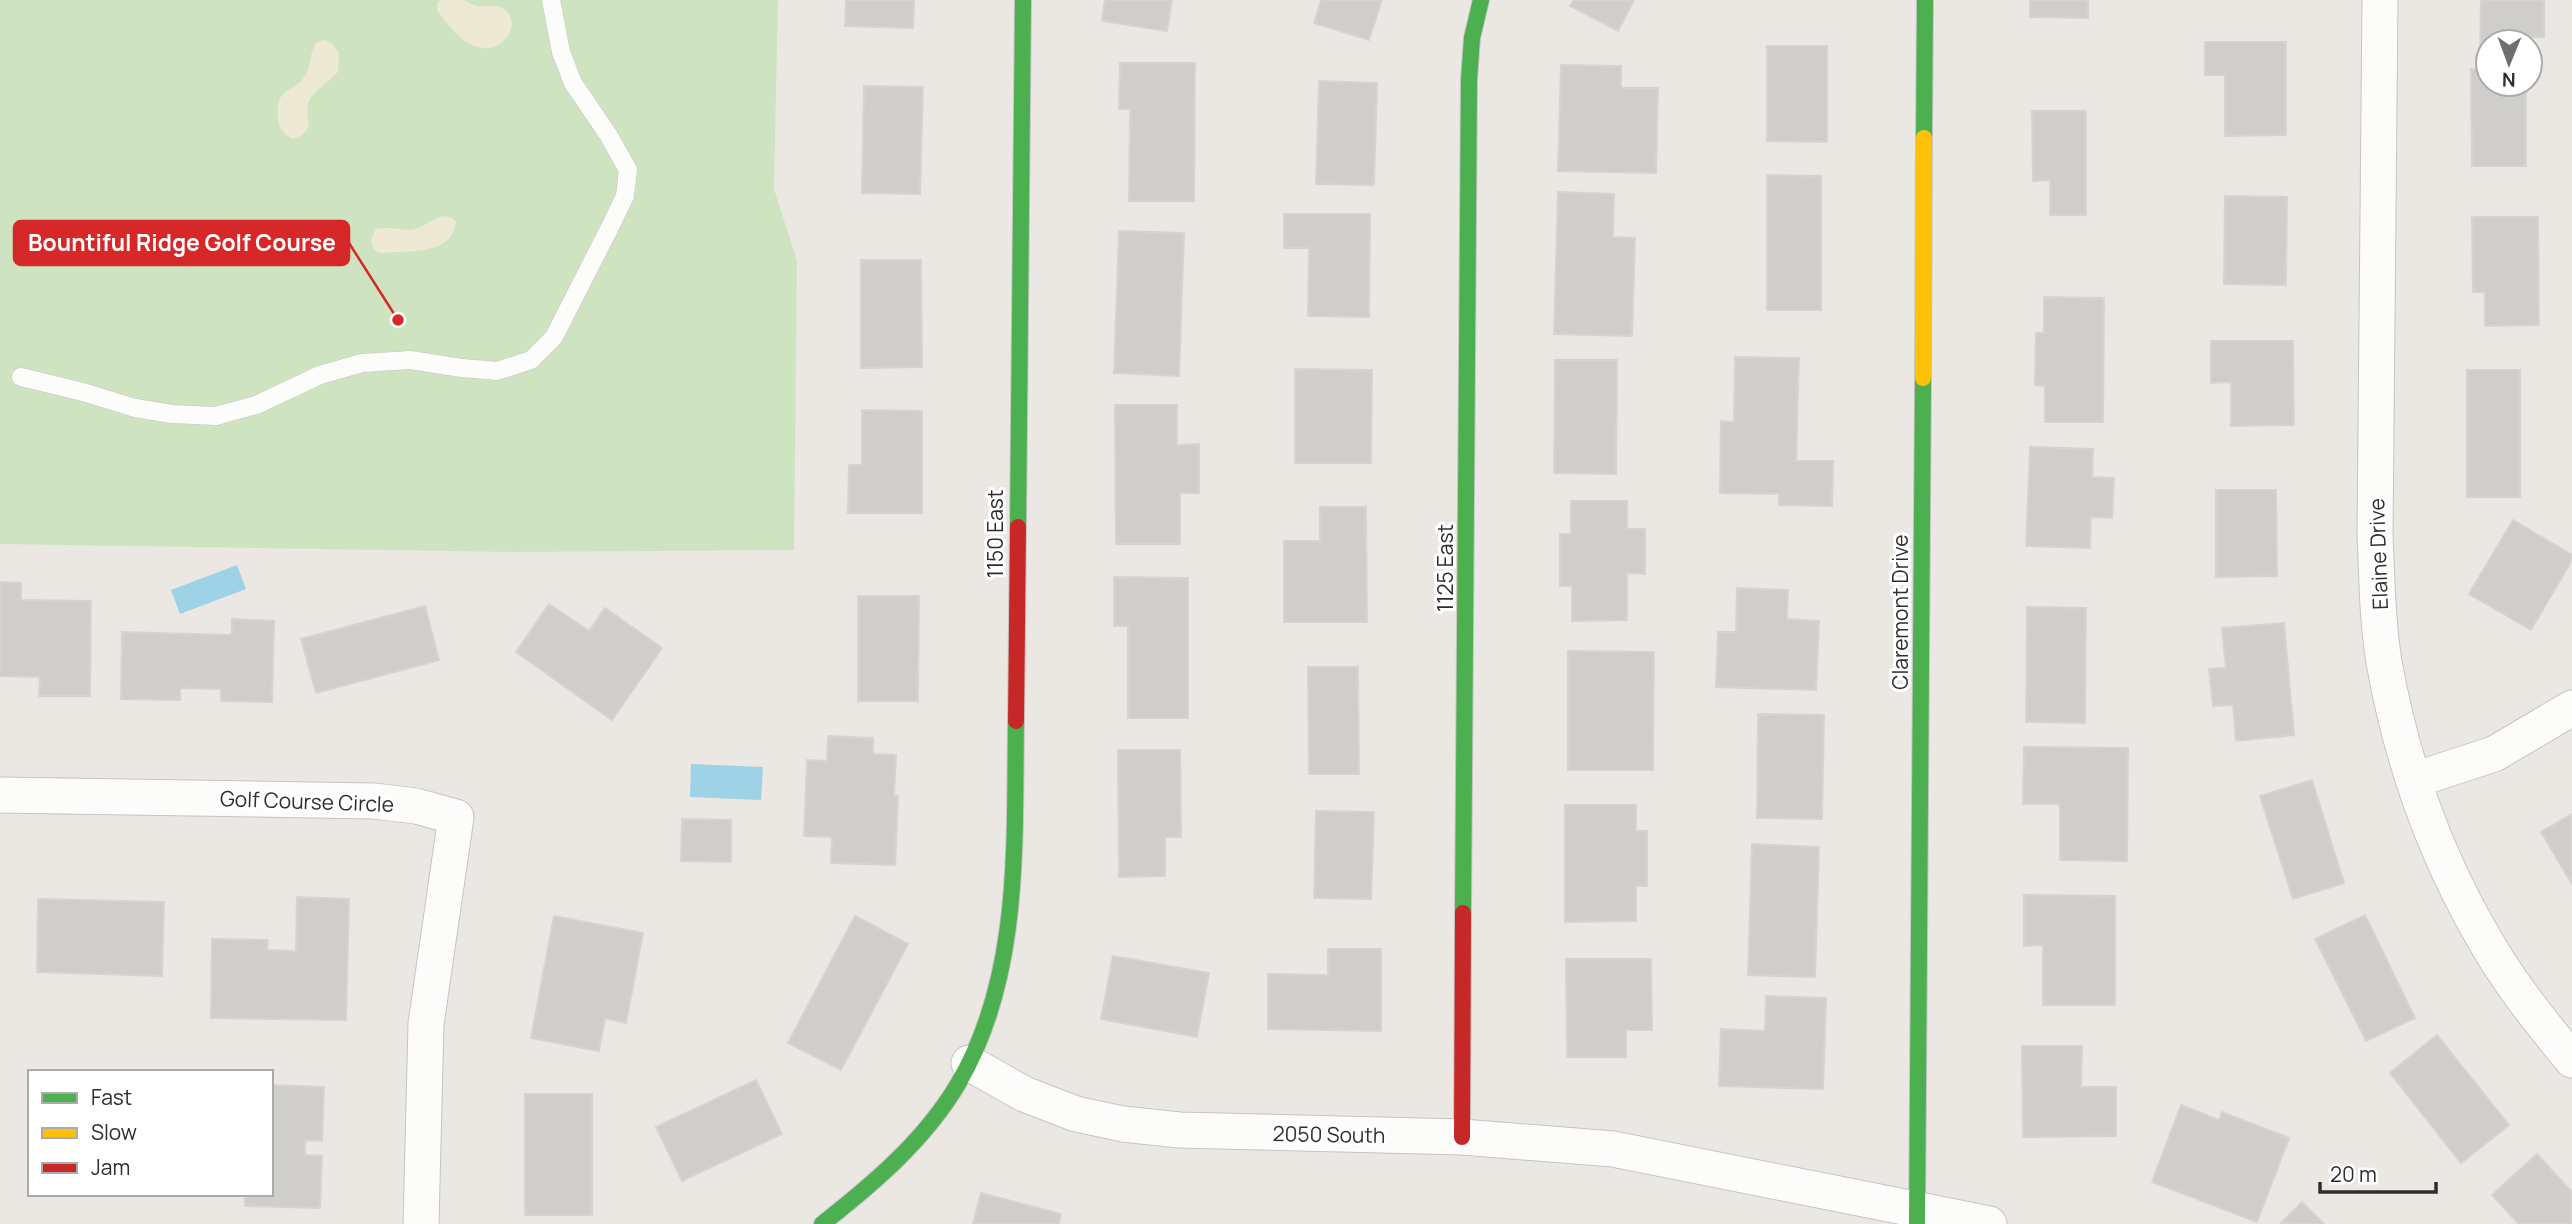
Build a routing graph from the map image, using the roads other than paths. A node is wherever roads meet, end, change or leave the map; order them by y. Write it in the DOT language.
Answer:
graph roads {
  1 [pos="551,0"];
  2 [pos="1023,0"];
  3 [pos="1481,0"];
  4 [pos="1925,0"];
  5 [pos="2380,0"];
  6 [pos="21,377"];
  7 [pos="2572,708"];
  8 [pos="2414,780"];
  9 [pos="0,796"];
  10 [pos="2572,1060"];
  11 [pos="969,1063"];
  12 [pos="1462,1137"];
  13 [pos="1917,1216"];
  14 [pos="421,1224"];
  15 [pos="822,1224"];
  16 [pos="1989,1224"];
  1 -- 6 [label="lane"];
  2 -- 11 [label="street, 1150 East"];
  3 -- 12 [label="street, 1125 East"];
  4 -- 13 [label="street, Claremont Drive"];
  5 -- 8 [label="street, Elaine Drive"];
  7 -- 8 [label="street"];
  8 -- 10 [label="street, Elaine Drive"];
  9 -- 14 [label="street, Golf Course Circle"];
  11 -- 12 [label="street, 2050 South"];
  11 -- 15 [label="street"];
  12 -- 13 [label="street, 2050 South"];
  13 -- 16 [label="street, 2050 South"];
}
